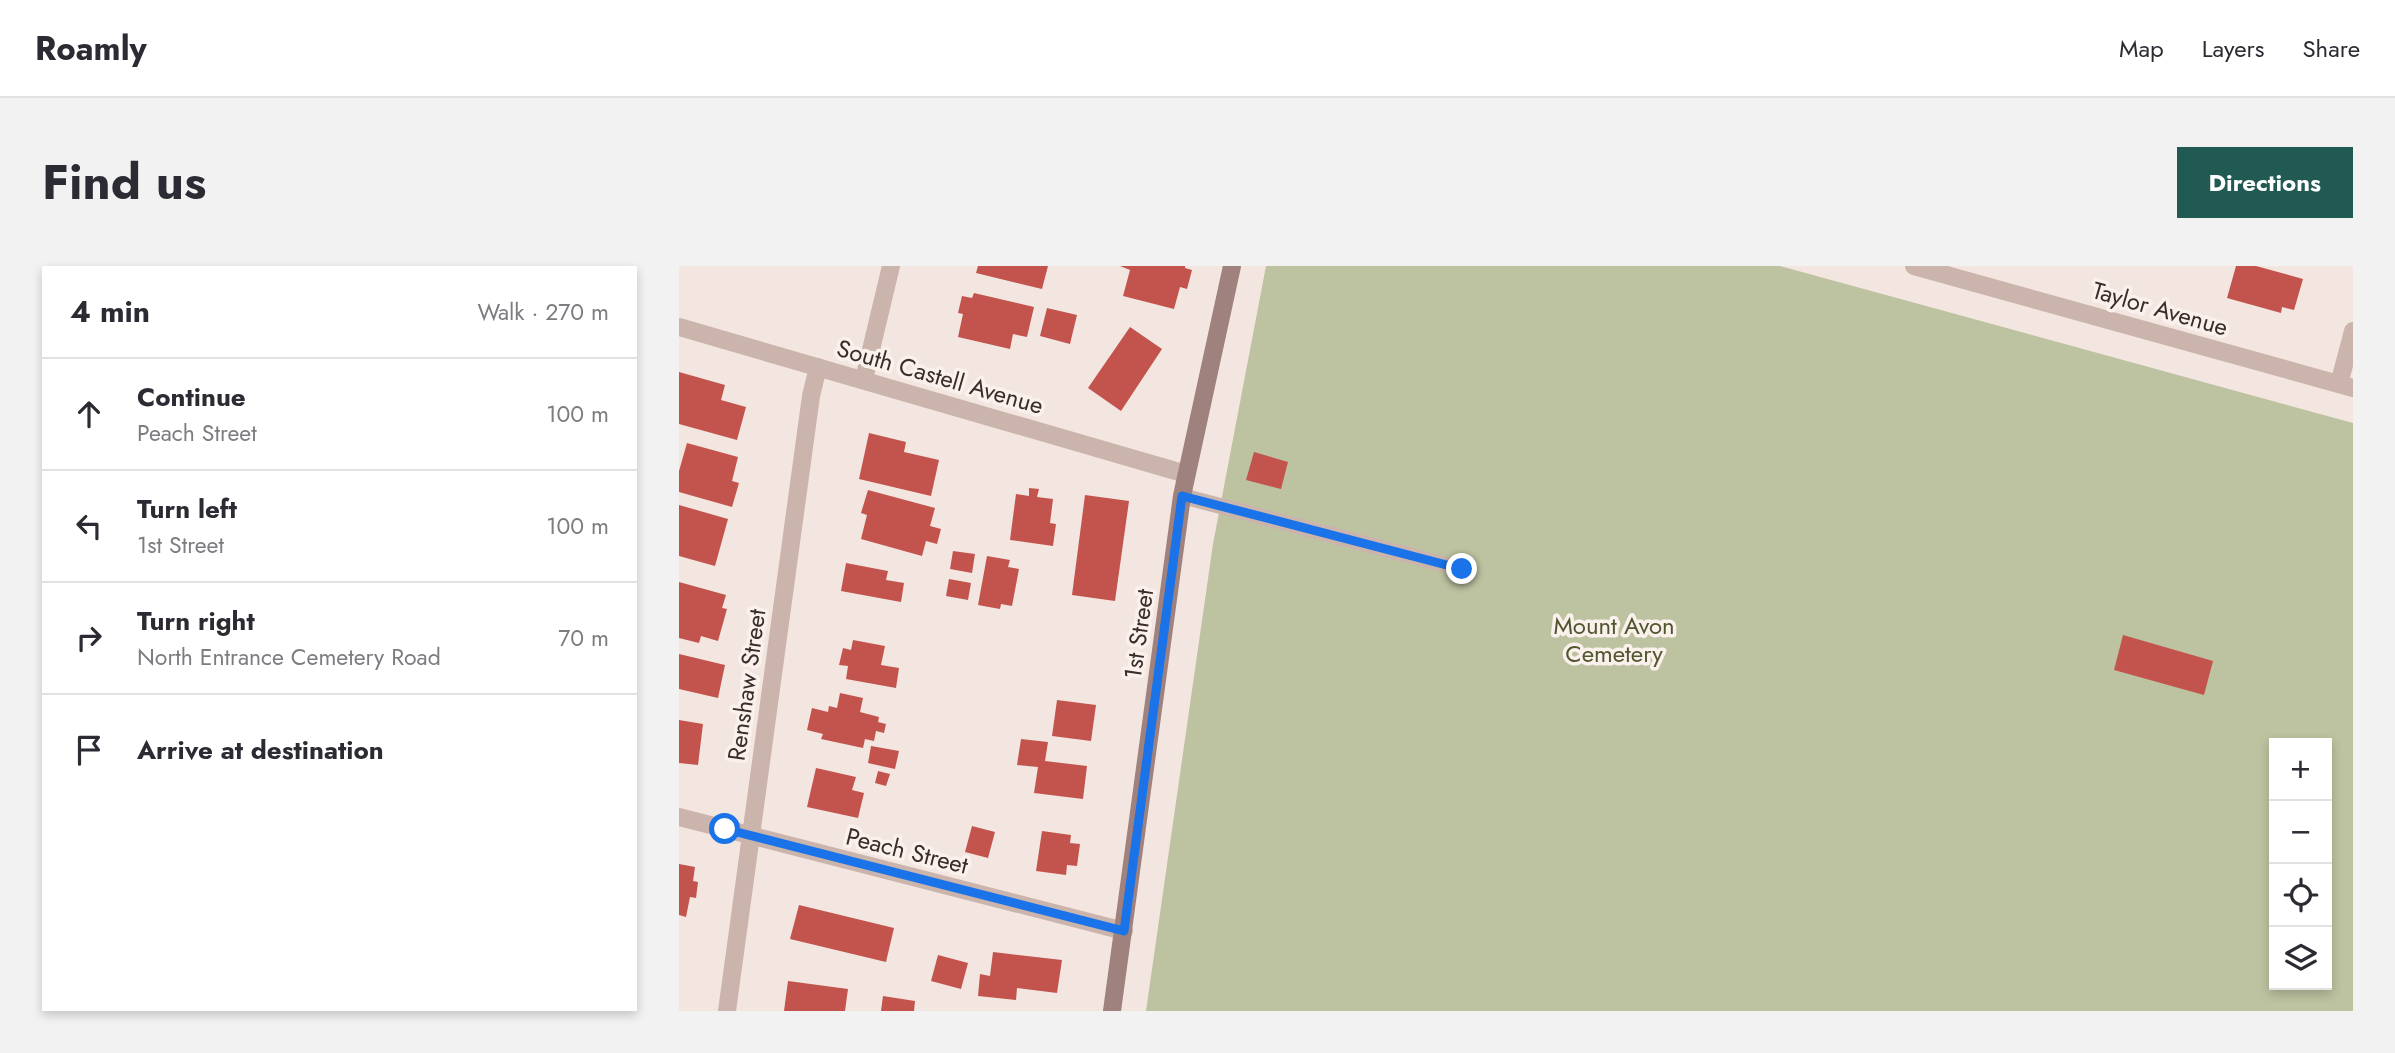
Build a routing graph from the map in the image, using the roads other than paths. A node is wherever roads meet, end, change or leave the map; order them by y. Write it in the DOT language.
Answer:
graph roads {
  1 [pos="891,266"];
  2 [pos="1232,266"];
  3 [pos="1918,267"];
  4 [pos="679,327"];
  5 [pos="2353,331"];
  6 [pos="818,367"];
  7 [pos="864,379"];
  8 [pos="2346,386"];
  9 [pos="1186,474"];
  10 [pos="1182,496"];
  11 [pos="1462,569"];
  12 [pos="679,817"];
  13 [pos="750,836"];
  14 [pos="1124,931"];
  15 [pos="727,1011"];
  16 [pos="1112,1011"];
  1 -- 7 [label="street"];
  2 -- 9 [label="street, 1st Street"];
  3 -- 8 [label="street, Taylor Avenue"];
  4 -- 6 [label="street, South Castell Avenue"];
  5 -- 8 [label="street"];
  6 -- 7 [label="street, South Castell Avenue"];
  6 -- 13 [label="street, Renshaw Street"];
  7 -- 9 [label="street, South Castell Avenue"];
  9 -- 10 [label="street, 1st Street"];
  10 -- 11 [label="lane"];
  10 -- 14 [label="street, 1st Street"];
  12 -- 13 [label="street, Peach Street"];
  13 -- 14 [label="street, Peach Street"];
  13 -- 15 [label="street, Renshaw Street"];
  14 -- 16 [label="street, 1st Street"];
}
